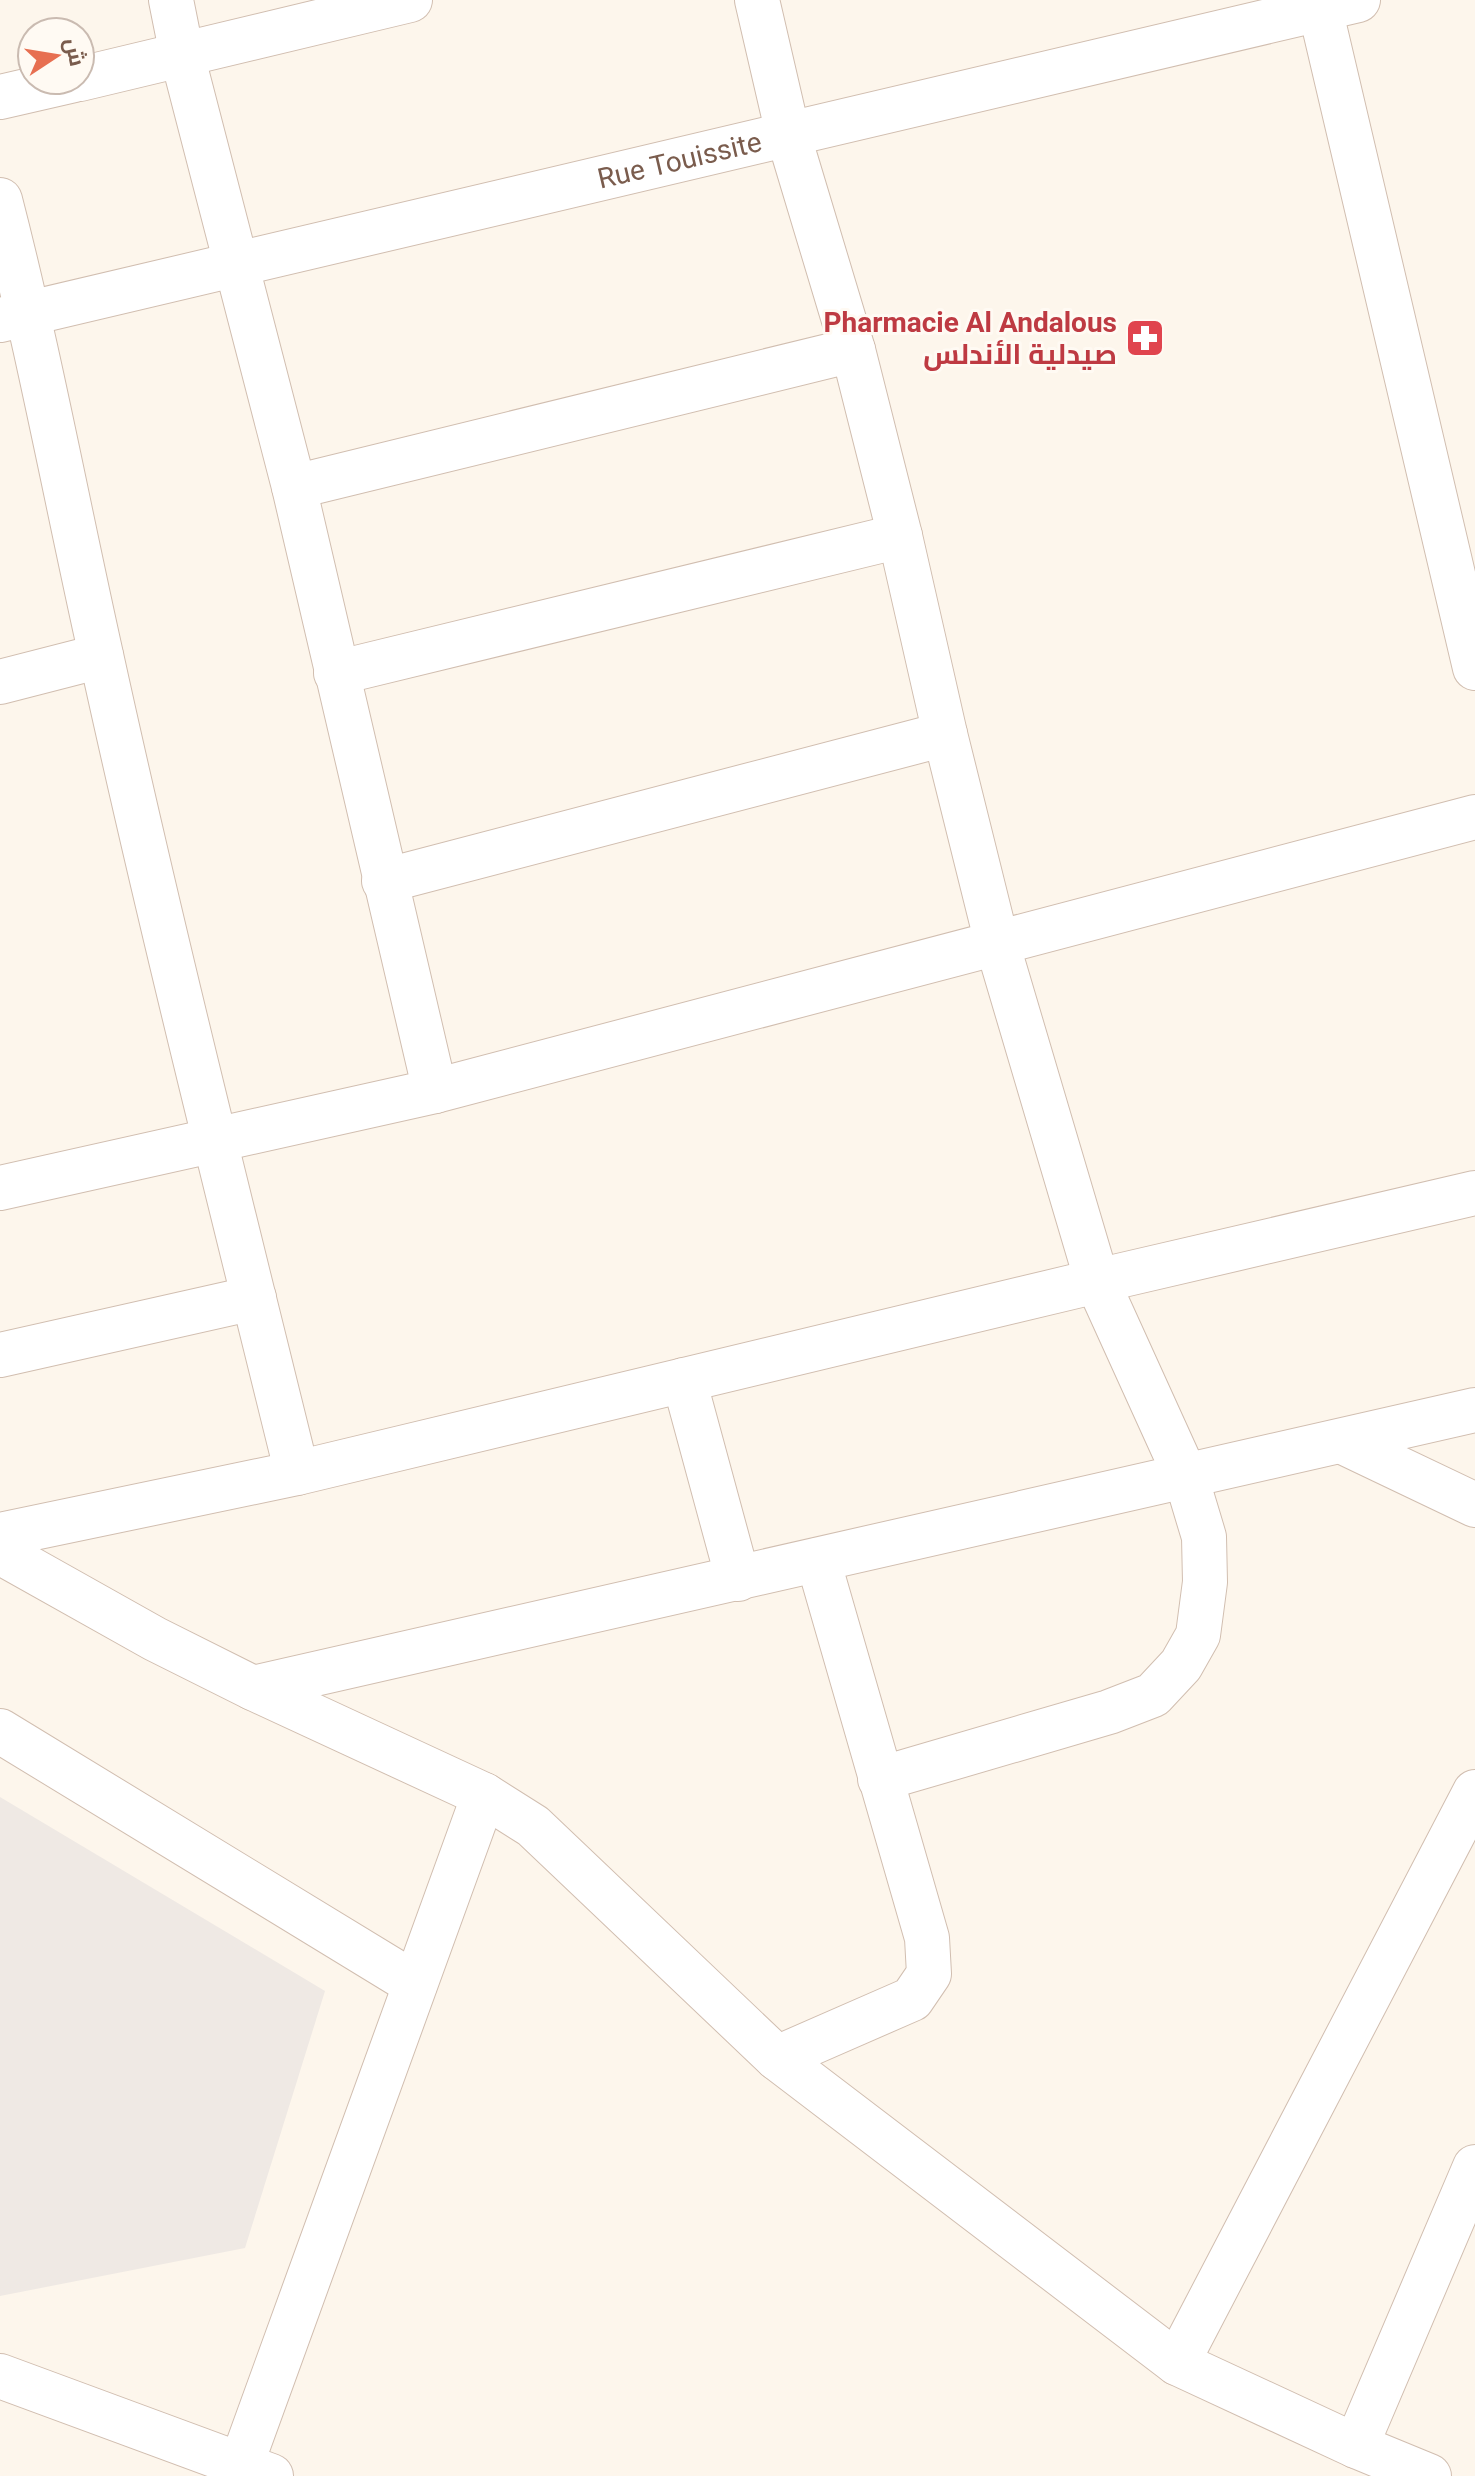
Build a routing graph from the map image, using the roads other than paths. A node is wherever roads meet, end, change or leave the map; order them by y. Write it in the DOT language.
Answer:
graph roads {
  1 [pos="171,0"];
  2 [pos="410,0"];
  3 [pos="757,0"];
  4 [pos="1332,3"];
  5 [pos="182,55"];
  6 [pos="96,75"];
  7 [pos="788,134"];
  8 [pos="0,200"];
  9 [pos="237,265"];
  10 [pos="14,316"];
  11 [pos="853,350"];
  12 [pos="294,487"];
  13 [pos="1458,514"];
  14 [pos="900,536"];
  15 [pos="101,656"];
  16 [pos="1475,668"];
  17 [pos="336,673"];
  18 [pos="0,682"];
  19 [pos="945,734"];
  20 [pos="1475,817"];
  21 [pos="384,881"];
  22 [pos="997,943"];
  23 [pos="435,1091"];
  24 [pos="216,1141"];
  25 [pos="0,1188"];
  26 [pos="1475,1193"];
  27 [pos="1097,1281"];
  28 [pos="254,1298"];
  29 [pos="0,1355"];
  30 [pos="684,1380"];
  31 [pos="1475,1410"];
  32 [pos="1343,1442"];
  33 [pos="297,1473"];
  34 [pos="1186,1477"];
  35 [pos="1475,1505"];
  36 [pos="0,1535"];
  37 [pos="0,1552"];
  38 [pos="818,1560"];
  39 [pos="738,1579"];
  40 [pos="253,1688"];
  41 [pos="0,1731"];
  42 [pos="880,1779"];
  43 [pos="1475,1792"];
  44 [pos="484,1795"];
  45 [pos="415,1984"];
  46 [pos="777,2058"];
  47 [pos="1475,2167"];
  48 [pos="1177,2363"];
  49 [pos="0,2376"];
  50 [pos="1356,2446"];
  51 [pos="249,2472"];
  52 [pos="1429,2476"];
  1 -- 5 [label="street"];
  2 -- 5 [label="street"];
  3 -- 7 [label="street"];
  4 -- 7 [label="street, Rue Touissite"];
  4 -- 13 [label="street"];
  5 -- 6 [label="street"];
  5 -- 9 [label="street"];
  7 -- 9 [label="street, Rue Touissite"];
  7 -- 11 [label="street"];
  8 -- 10 [label="street"];
  9 -- 10 [label="street, Rue Touissite"];
  9 -- 12 [label="street"];
  10 -- 15 [label="street"];
  11 -- 12 [label="street"];
  11 -- 14 [label="street"];
  12 -- 17 [label="street"];
  13 -- 16 [label="street"];
  14 -- 17 [label="street"];
  14 -- 19 [label="street"];
  15 -- 18 [label="street"];
  15 -- 24 [label="street"];
  17 -- 21 [label="street"];
  19 -- 21 [label="street"];
  19 -- 22 [label="street"];
  20 -- 22 [label="street"];
  21 -- 23 [label="street"];
  22 -- 23 [label="street"];
  22 -- 27 [label="street"];
  23 -- 24 [label="street"];
  24 -- 25 [label="street"];
  24 -- 28 [label="street"];
  26 -- 27 [label="street"];
  27 -- 30 [label="street"];
  27 -- 34 [label="street"];
  28 -- 29 [label="street"];
  28 -- 33 [label="street"];
  30 -- 33 [label="street"];
  30 -- 39 [label="street"];
  31 -- 32 [label="street"];
  32 -- 34 [label="street"];
  32 -- 35 [label="street"];
  33 -- 36 [label="street"];
  34 -- 38 [label="street"];
  34 -- 42 [label="street"];
  37 -- 40 [label="street"];
  38 -- 39 [label="street"];
  38 -- 42 [label="street"];
  39 -- 40 [label="street"];
  40 -- 44 [label="street"];
  41 -- 45 [label="street"];
  42 -- 46 [label="street"];
  43 -- 48 [label="street"];
  44 -- 45 [label="street"];
  44 -- 46 [label="street"];
  45 -- 51 [label="street"];
  46 -- 48 [label="street"];
  47 -- 50 [label="street"];
  48 -- 50 [label="street"];
  49 -- 51 [label="street"];
  50 -- 52 [label="street"];
}
